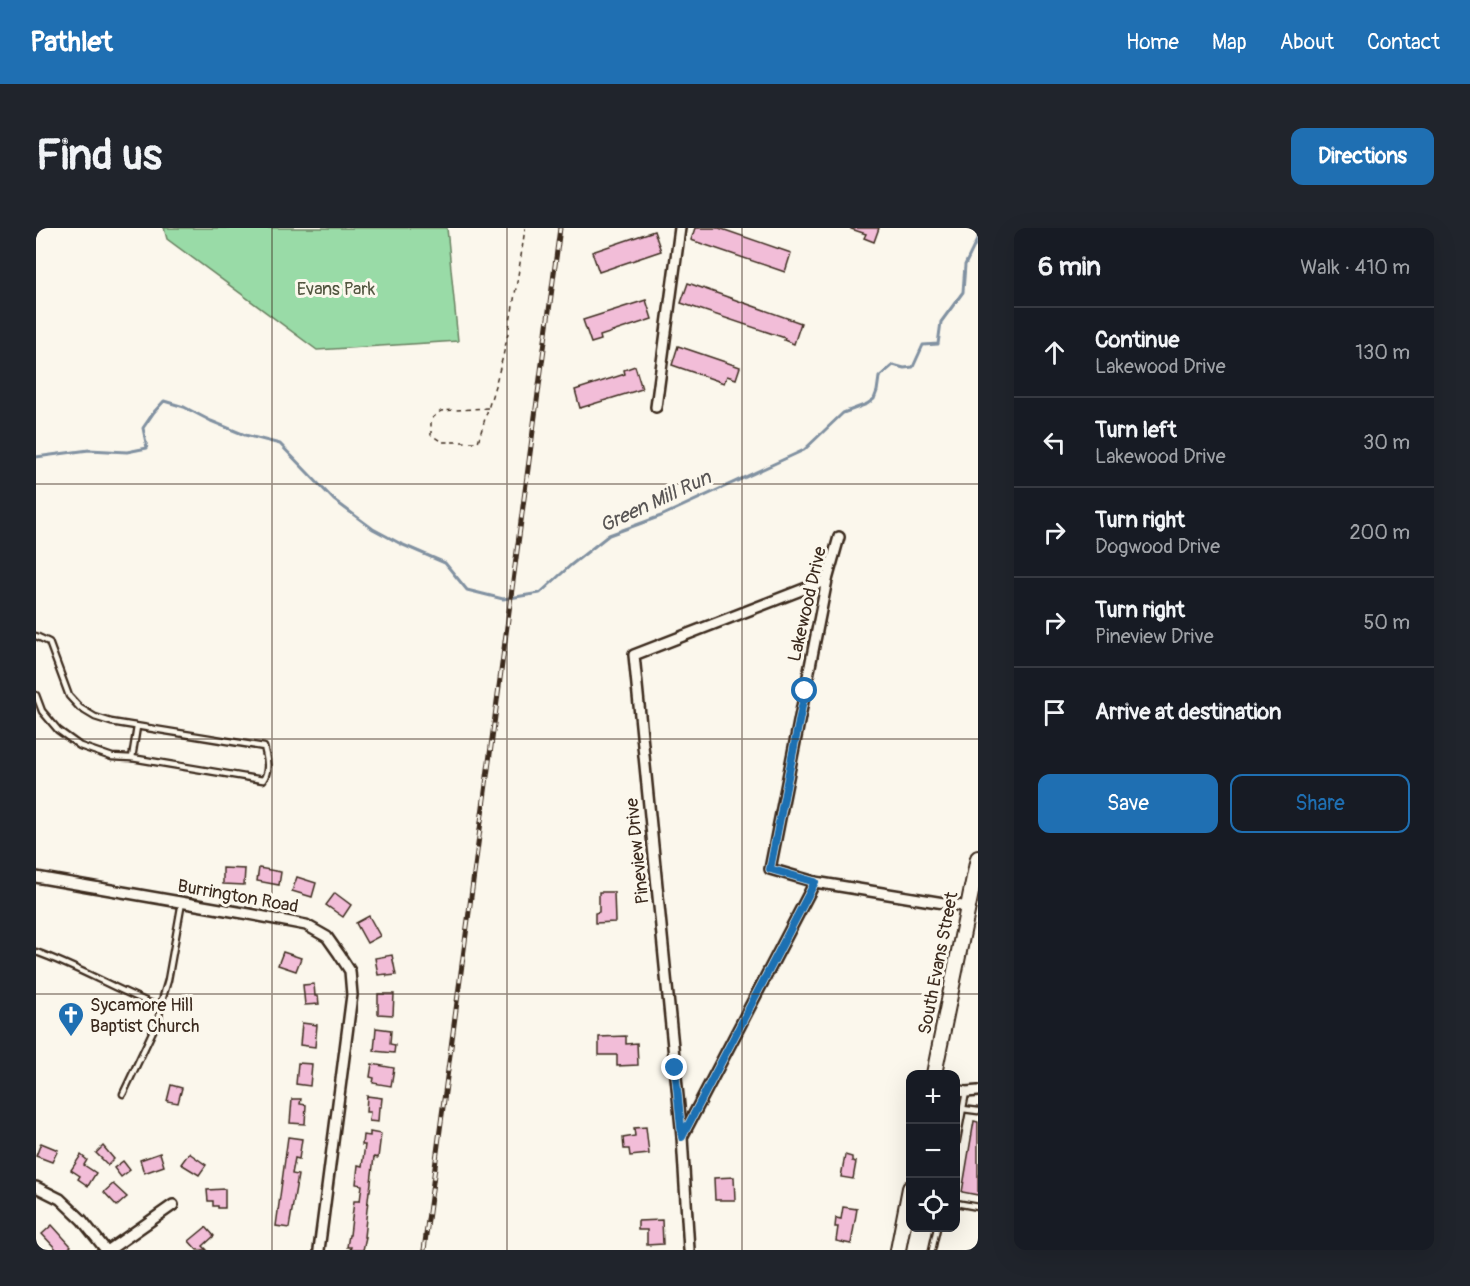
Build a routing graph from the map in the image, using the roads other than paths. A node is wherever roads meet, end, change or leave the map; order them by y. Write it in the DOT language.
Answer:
graph roads {
  1 [pos="680,228"];
  2 [pos="656,407"];
  3 [pos="839,537"];
  4 [pos="827,580"];
  5 [pos="36,636"];
  6 [pos="36,694"];
  7 [pos="137,727"];
  8 [pos="132,758"];
  9 [pos="978,858"];
  10 [pos="36,878"];
  11 [pos="815,882"];
  12 [pos="182,902"];
  13 [pos="968,907"];
  14 [pos="36,952"];
  15 [pos="160,1007"];
  16 [pos="935,1070"];
  17 [pos="960,1091"];
  18 [pos="978,1091"];
  19 [pos="966,1092"];
  20 [pos="123,1094"];
  21 [pos="963,1108"];
  22 [pos="978,1111"];
  23 [pos="960,1124"];
  24 [pos="682,1137"];
  25 [pos="36,1186"];
  26 [pos="960,1204"];
  27 [pos="173,1205"];
  28 [pos="978,1207"];
  29 [pos="906,1211"];
  30 [pos="936,1232"];
  31 [pos="107,1250"];
  32 [pos="319,1250"];
  33 [pos="688,1250"];
  34 [pos="897,1250"];
  35 [pos="932,1250"];
  1 -- 2 [label="street"];
  3 -- 4 [label="street, Lakewood Drive"];
  4 -- 11 [label="street, Lakewood Drive"];
  4 -- 24 [label="street, Pineview Drive"];
  5 -- 7 [label="lane"];
  6 -- 8 [label="lane"];
  7 -- 8 [label="lane"];
  7 -- 8 [label="lane"];
  9 -- 13 [label="main road, South Evans Street"];
  10 -- 12 [label="street, Burrington Road"];
  11 -- 13 [label="street, Lakewood Drive"];
  11 -- 24 [label="street"];
  12 -- 15 [label="lane"];
  12 -- 32 [label="street, Burrington Road"];
  13 -- 16 [label="main road, South Evans Street"];
  14 -- 15 [label="lane"];
  15 -- 20 [label="lane"];
  17 -- 19 [label="street"];
  18 -- 19 [label="street"];
  19 -- 21 [label="lane"];
  21 -- 22 [label="lane"];
  21 -- 23 [label="lane"];
  24 -- 33 [label="street, Pineview Drive"];
  25 -- 31 [label="street"];
  26 -- 28 [label="lane"];
  27 -- 31 [label="street"];
  29 -- 34 [label="main road"];
  30 -- 35 [label="lane"];
}
